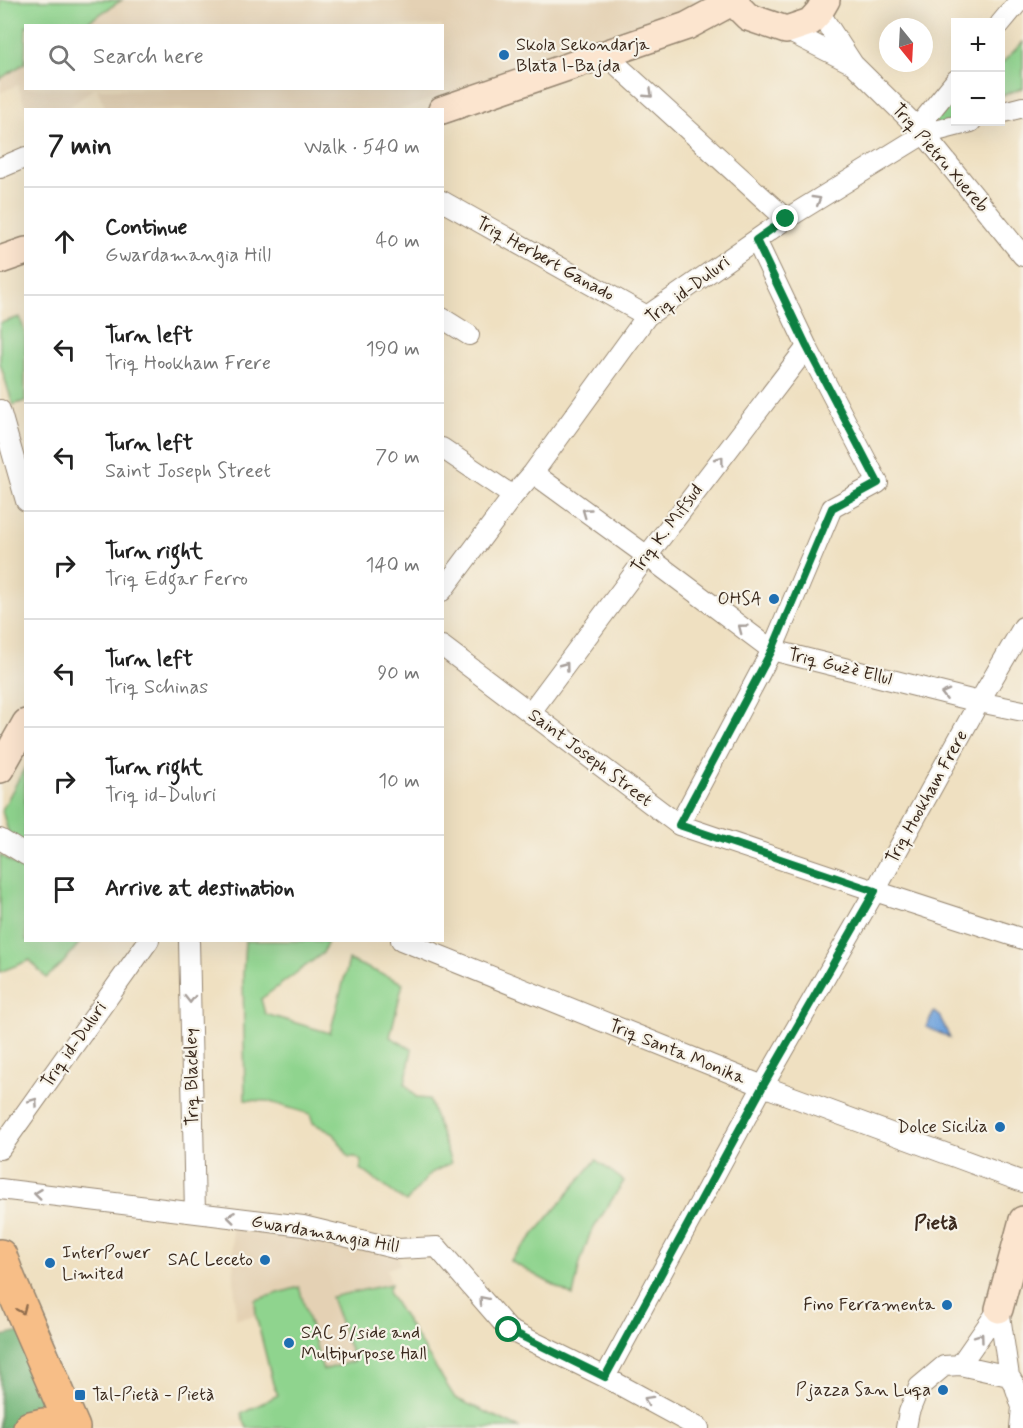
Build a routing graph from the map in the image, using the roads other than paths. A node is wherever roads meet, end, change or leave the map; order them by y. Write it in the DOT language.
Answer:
graph roads {
  1 [pos="1020,0"];
  2 [pos="821,4"];
  3 [pos="739,6"];
  4 [pos="1005,18"];
  5 [pos="786,30"];
  6 [pos="606,55"];
  7 [pos="853,64"];
  8 [pos="951,87"];
  9 [pos="1023,107"];
  10 [pos="444,109"];
  11 [pos="1005,112"];
  12 [pos="951,126"];
  13 [pos="920,131"];
  14 [pos="24,159"];
  15 [pos="0,168"];
  16 [pos="444,202"];
  17 [pos="786,219"];
  18 [pos="756,240"];
  19 [pos="24,252"];
  20 [pos="1023,256"];
  21 [pos="0,260"];
  22 [pos="647,316"];
  23 [pos="444,319"];
  24 [pos="469,335"];
  25 [pos="807,347"];
  26 [pos="0,410"];
  27 [pos="444,449"];
  28 [pos="533,473"];
  29 [pos="24,494"];
  30 [pos="513,496"];
  31 [pos="647,556"];
  32 [pos="444,588"];
  33 [pos="1023,627"];
  34 [pos="444,648"];
  35 [pos="772,650"];
  36 [pos="979,702"];
  37 [pos="1023,711"];
  38 [pos="530,713"];
  39 [pos="13,737"];
  40 [pos="0,769"];
  41 [pos="679,825"];
  42 [pos="0,839"];
  43 [pos="24,854"];
  44 [pos="875,891"];
  45 [pos="1023,939"];
  46 [pos="147,942"];
  47 [pos="189,942"];
  48 [pos="406,942"];
  49 [pos="763,1086"];
  50 [pos="0,1149"];
  51 [pos="1023,1182"];
  52 [pos="0,1189"];
  53 [pos="195,1213"];
  54 [pos="1023,1220"];
  55 [pos="0,1256"];
  56 [pos="999,1309"];
  57 [pos="960,1365"];
  58 [pos="605,1377"];
  59 [pos="1016,1380"];
  60 [pos="30,1428"];
  61 [pos="54,1428"];
  62 [pos="73,1428"];
  63 [pos="699,1428"];
  64 [pos="906,1428"];
  65 [pos="1020,1428"];
  1 -- 4 [label="street"];
  2 -- 5 [label="street"];
  2 -- 7 [label="street, Triq Pietru Xuereb"];
  3 -- 5 [label="street"];
  3 -- 6 [label="street"];
  5 -- 7 [label="street, Triq Pietru Xuereb"];
  6 -- 10 [label="street"];
  6 -- 17 [label="street, one-way"];
  7 -- 13 [label="street, Triq Pietru Xuereb"];
  8 -- 13 [label="street"];
  9 -- 11 [label="street"];
  12 -- 13 [label="street"];
  17 -- 13 [label="street, Triq id-Duluri, one-way"];
  13 -- 20 [label="street, Triq Pietru Xuereb"];
  14 -- 15 [label="street"];
  16 -- 22 [label="street, Triq Herbert Ganado"];
  17 -- 18 [label="street, Triq id-Duluri"];
  18 -- 22 [label="street, Triq id-Duluri"];
  18 -- 25 [label="street"];
  19 -- 21 [label="street"];
  22 -- 28 [label="street, Triq id-Duluri"];
  23 -- 24 [label="street"];
  31 -- 25 [label="street, Triq K. Mifsud, one-way"];
  25 -- 35 [label="street"];
  26 -- 29 [label="street"];
  27 -- 30 [label="street"];
  28 -- 30 [label="street, Triq id-Duluri"];
  31 -- 28 [label="street, Triq Ġużè Ellul, one-way"];
  30 -- 32 [label="street, Triq id-Duluri"];
  35 -- 31 [label="street, Triq Ġużè Ellul, one-way"];
  38 -- 31 [label="street, Triq K. Mifsud, one-way"];
  33 -- 36 [label="street, Triq Hookham Frere"];
  34 -- 38 [label="street, Saint Joseph Street"];
  36 -- 35 [label="street, Triq Ġużè Ellul, one-way"];
  35 -- 41 [label="street"];
  36 -- 37 [label="street, Triq Ġużè Ellul"];
  36 -- 44 [label="street, Triq Hookham Frere"];
  38 -- 41 [label="street, Saint Joseph Street"];
  39 -- 40 [label="street"];
  41 -- 44 [label="street, Saint Joseph Street"];
  42 -- 43 [label="street"];
  44 -- 45 [label="street, Saint Joseph Street"];
  44 -- 49 [label="street, Triq Hookham Frere"];
  50 -- 46 [label="street, Triq id-Duluri, one-way"];
  47 -- 53 [label="street, Triq Blackley, one-way"];
  48 -- 49 [label="street, Triq Santa Monika"];
  49 -- 51 [label="street, Triq Santa Monika"];
  49 -- 58 [label="street, Triq Hookham Frere"];
  53 -- 52 [label="street, Gwardamangia Hill, one-way"];
  58 -- 53 [label="street, Gwardamangia Hill, one-way"];
  54 -- 56 [label="street"];
  55 -- 62 [label="highway, one-way"];
  57 -- 56 [label="street, one-way"];
  56 -- 59 [label="street"];
  57 -- 59 [label="street"];
  57 -- 64 [label="street"];
  63 -- 58 [label="street, Gwardamangia Hill, one-way"];
  59 -- 65 [label="street"];
  60 -- 61 [label="highway"];
}
